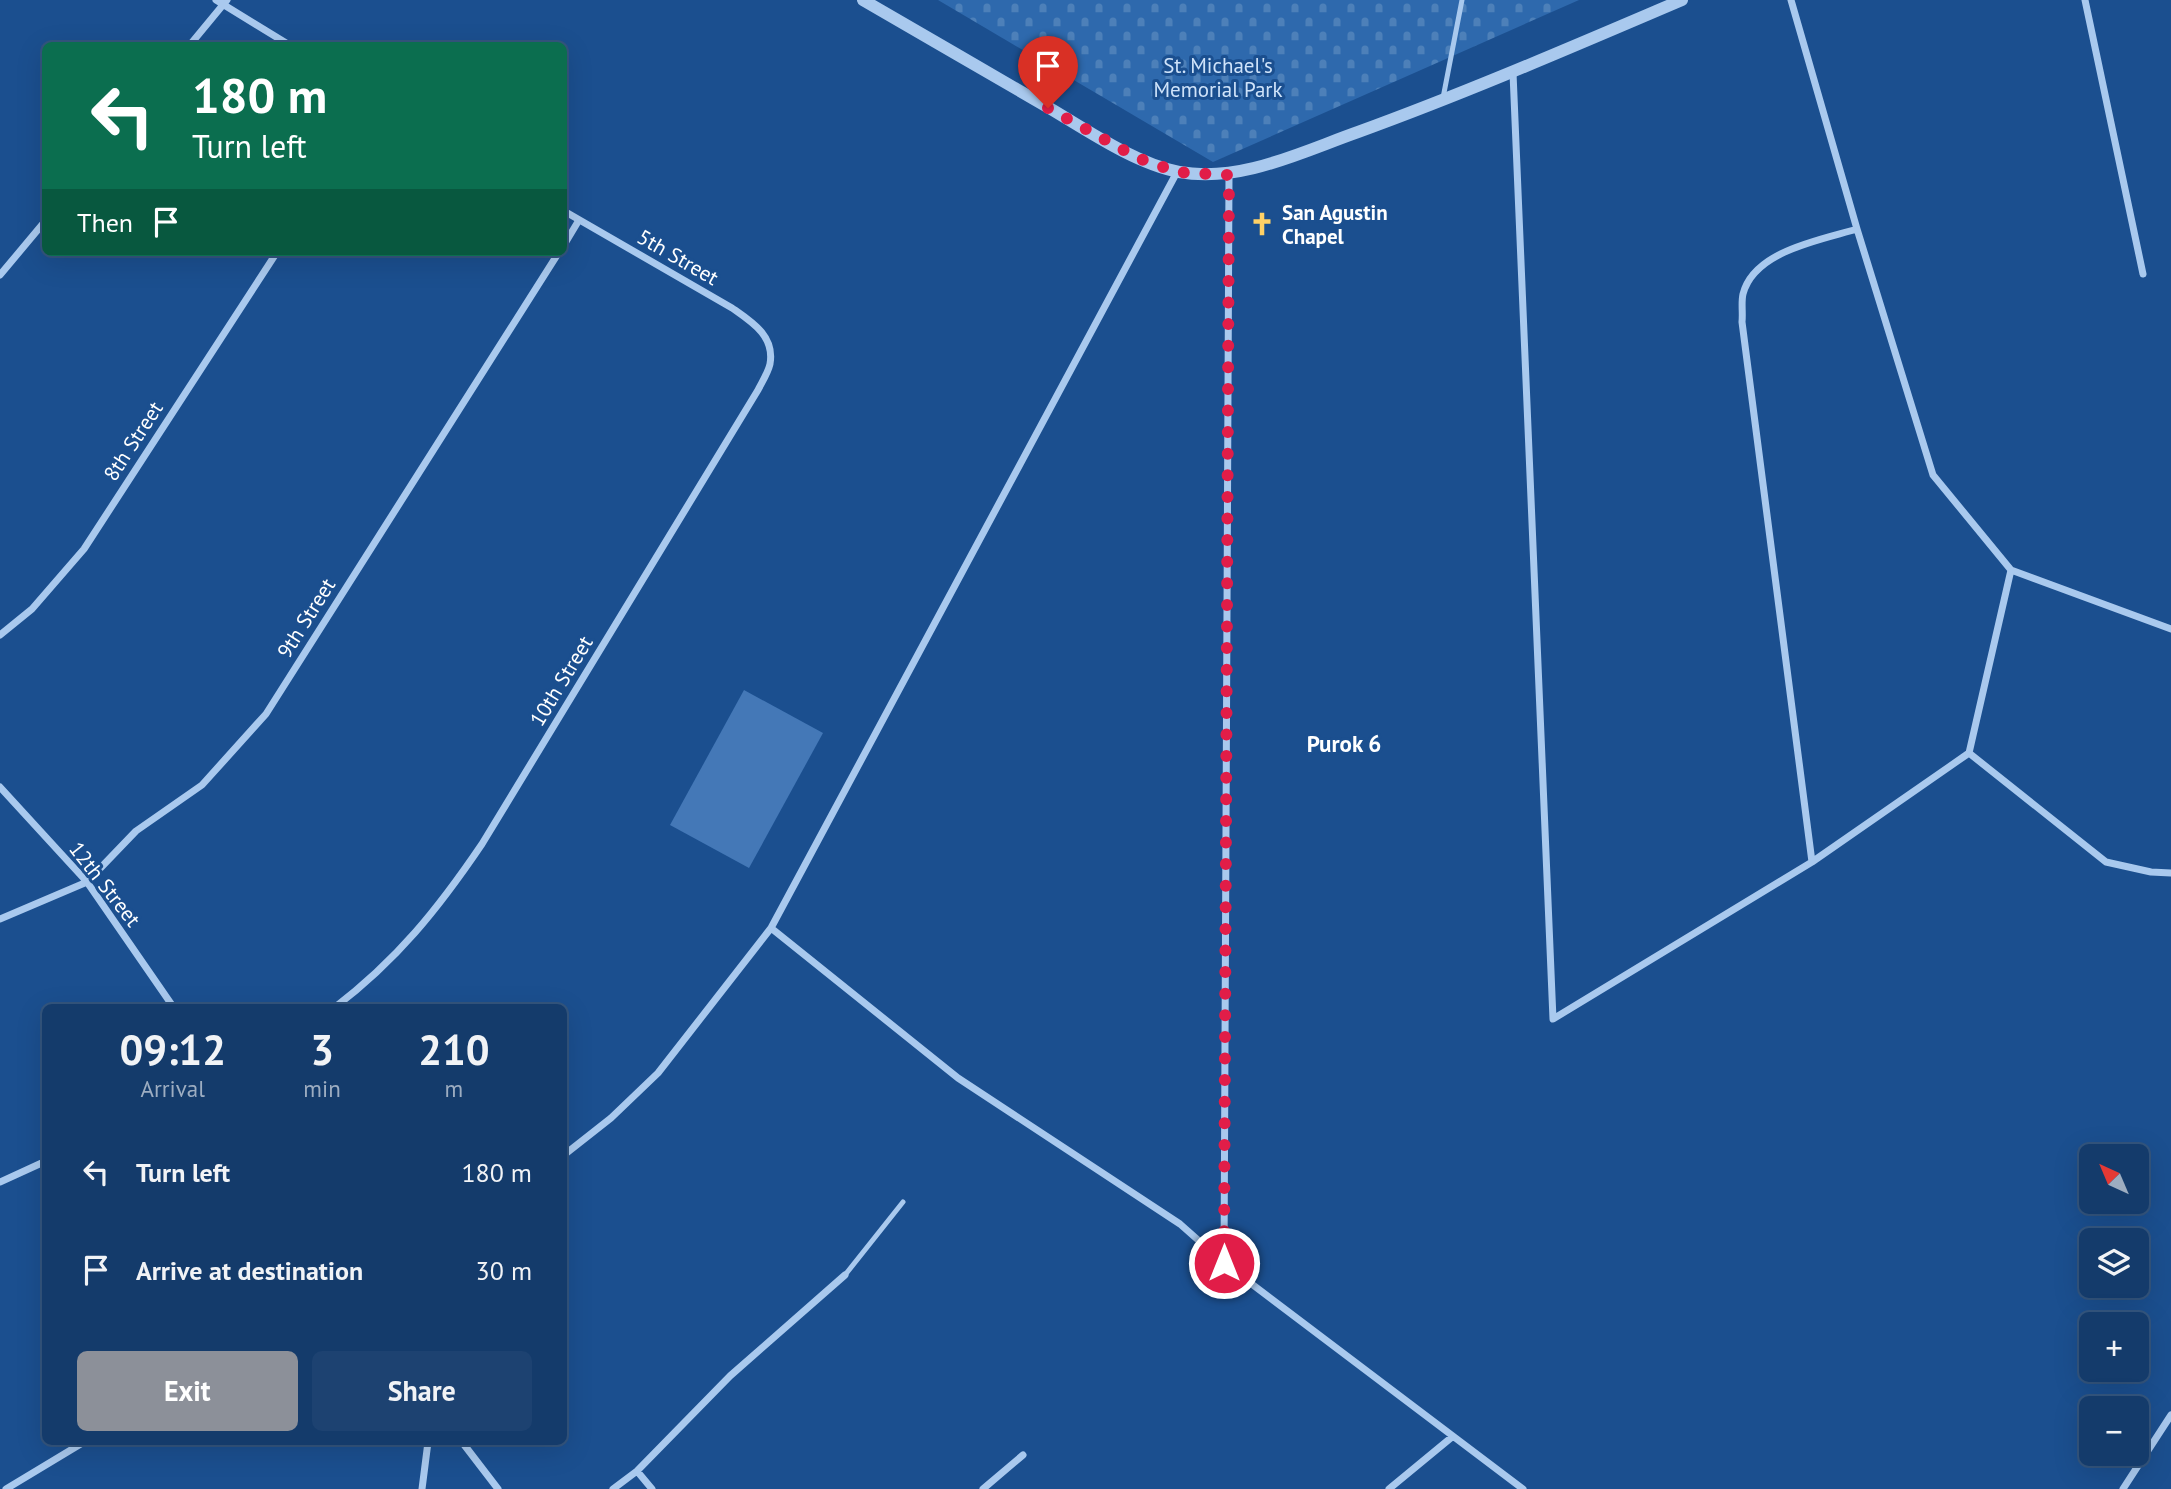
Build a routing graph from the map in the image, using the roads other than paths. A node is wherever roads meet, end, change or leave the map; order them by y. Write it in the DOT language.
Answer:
graph roads {
  1 [pos="863,0"];
  2 [pos="1462,0"];
  3 [pos="1682,0"];
  4 [pos="1791,0"];
  5 [pos="2085,0"];
  6 [pos="222,1"];
  7 [pos="192,42"];
  8 [pos="285,42"];
  9 [pos="1513,73"];
  10 [pos="1442,102"];
  11 [pos="1177,172"];
  12 [pos="1229,175"];
  13 [pos="567,213"];
  14 [pos="579,220"];
  15 [pos="42,225"];
  16 [pos="1857,229"];
  17 [pos="567,240"];
  18 [pos="274,256"];
  19 [pos="556,256"];
  20 [pos="2143,274"];
  21 [pos="0,275"];
  22 [pos="769,341"];
  23 [pos="2011,570"];
  24 [pos="2171,629"];
  25 [pos="0,635"];
  26 [pos="1969,753"];
  27 [pos="0,787"];
  28 [pos="1812,862"];
  29 [pos="2171,873"];
  30 [pos="87,882"];
  31 [pos="0,919"];
  32 [pos="771,928"];
  33 [pos="171,1004"];
  34 [pos="339,1004"];
  35 [pos="567,1153"];
  36 [pos="42,1163"];
  37 [pos="0,1182"];
  38 [pos="904,1202"];
  39 [pos="1224,1263"];
  40 [pos="845,1275"];
  41 [pos="2171,1415"];
  42 [pos="1452,1437"];
  43 [pos="80,1445"];
  44 [pos="428,1445"];
  45 [pos="464,1445"];
  46 [pos="1023,1455"];
  47 [pos="637,1471"];
  48 [pos="6,1489"];
  49 [pos="422,1489"];
  50 [pos="498,1489"];
  51 [pos="613,1489"];
  52 [pos="652,1489"];
  53 [pos="983,1489"];
  54 [pos="1389,1489"];
  55 [pos="1523,1489"];
  56 [pos="2123,1489"];
  1 -- 11 [label="street"];
  2 -- 10 [label="lane"];
  3 -- 9 [label="street"];
  4 -- 16 [label="street"];
  5 -- 20 [label="street"];
  6 -- 7 [label="street"];
  6 -- 8 [label="street"];
  9 -- 10 [label="street"];
  9 -- 28 [label="street"];
  10 -- 12 [label="street"];
  11 -- 12 [label="street"];
  11 -- 32 [label="street"];
  12 -- 39 [label="street"];
  13 -- 14 [label="street, 5th Street"];
  14 -- 17 [label="street"];
  14 -- 22 [label="street, 5th Street"];
  15 -- 21 [label="street"];
  16 -- 23 [label="street"];
  16 -- 28 [label="street"];
  18 -- 25 [label="street, 8th Street"];
  19 -- 30 [label="street, 9th Street"];
  22 -- 34 [label="street, 10th Street"];
  23 -- 24 [label="street"];
  23 -- 26 [label="street"];
  26 -- 28 [label="street"];
  26 -- 29 [label="street"];
  27 -- 30 [label="street, 12th Street"];
  30 -- 31 [label="street, 9th Street"];
  30 -- 33 [label="street, 12th Street"];
  32 -- 35 [label="street"];
  32 -- 39 [label="street"];
  36 -- 37 [label="street"];
  38 -- 40 [label="lane"];
  39 -- 42 [label="street"];
  40 -- 47 [label="street"];
  41 -- 56 [label="street"];
  42 -- 54 [label="street"];
  42 -- 55 [label="street"];
  43 -- 48 [label="street"];
  44 -- 49 [label="street"];
  45 -- 50 [label="street"];
  46 -- 53 [label="street"];
  47 -- 51 [label="street"];
  47 -- 52 [label="street"];
}
